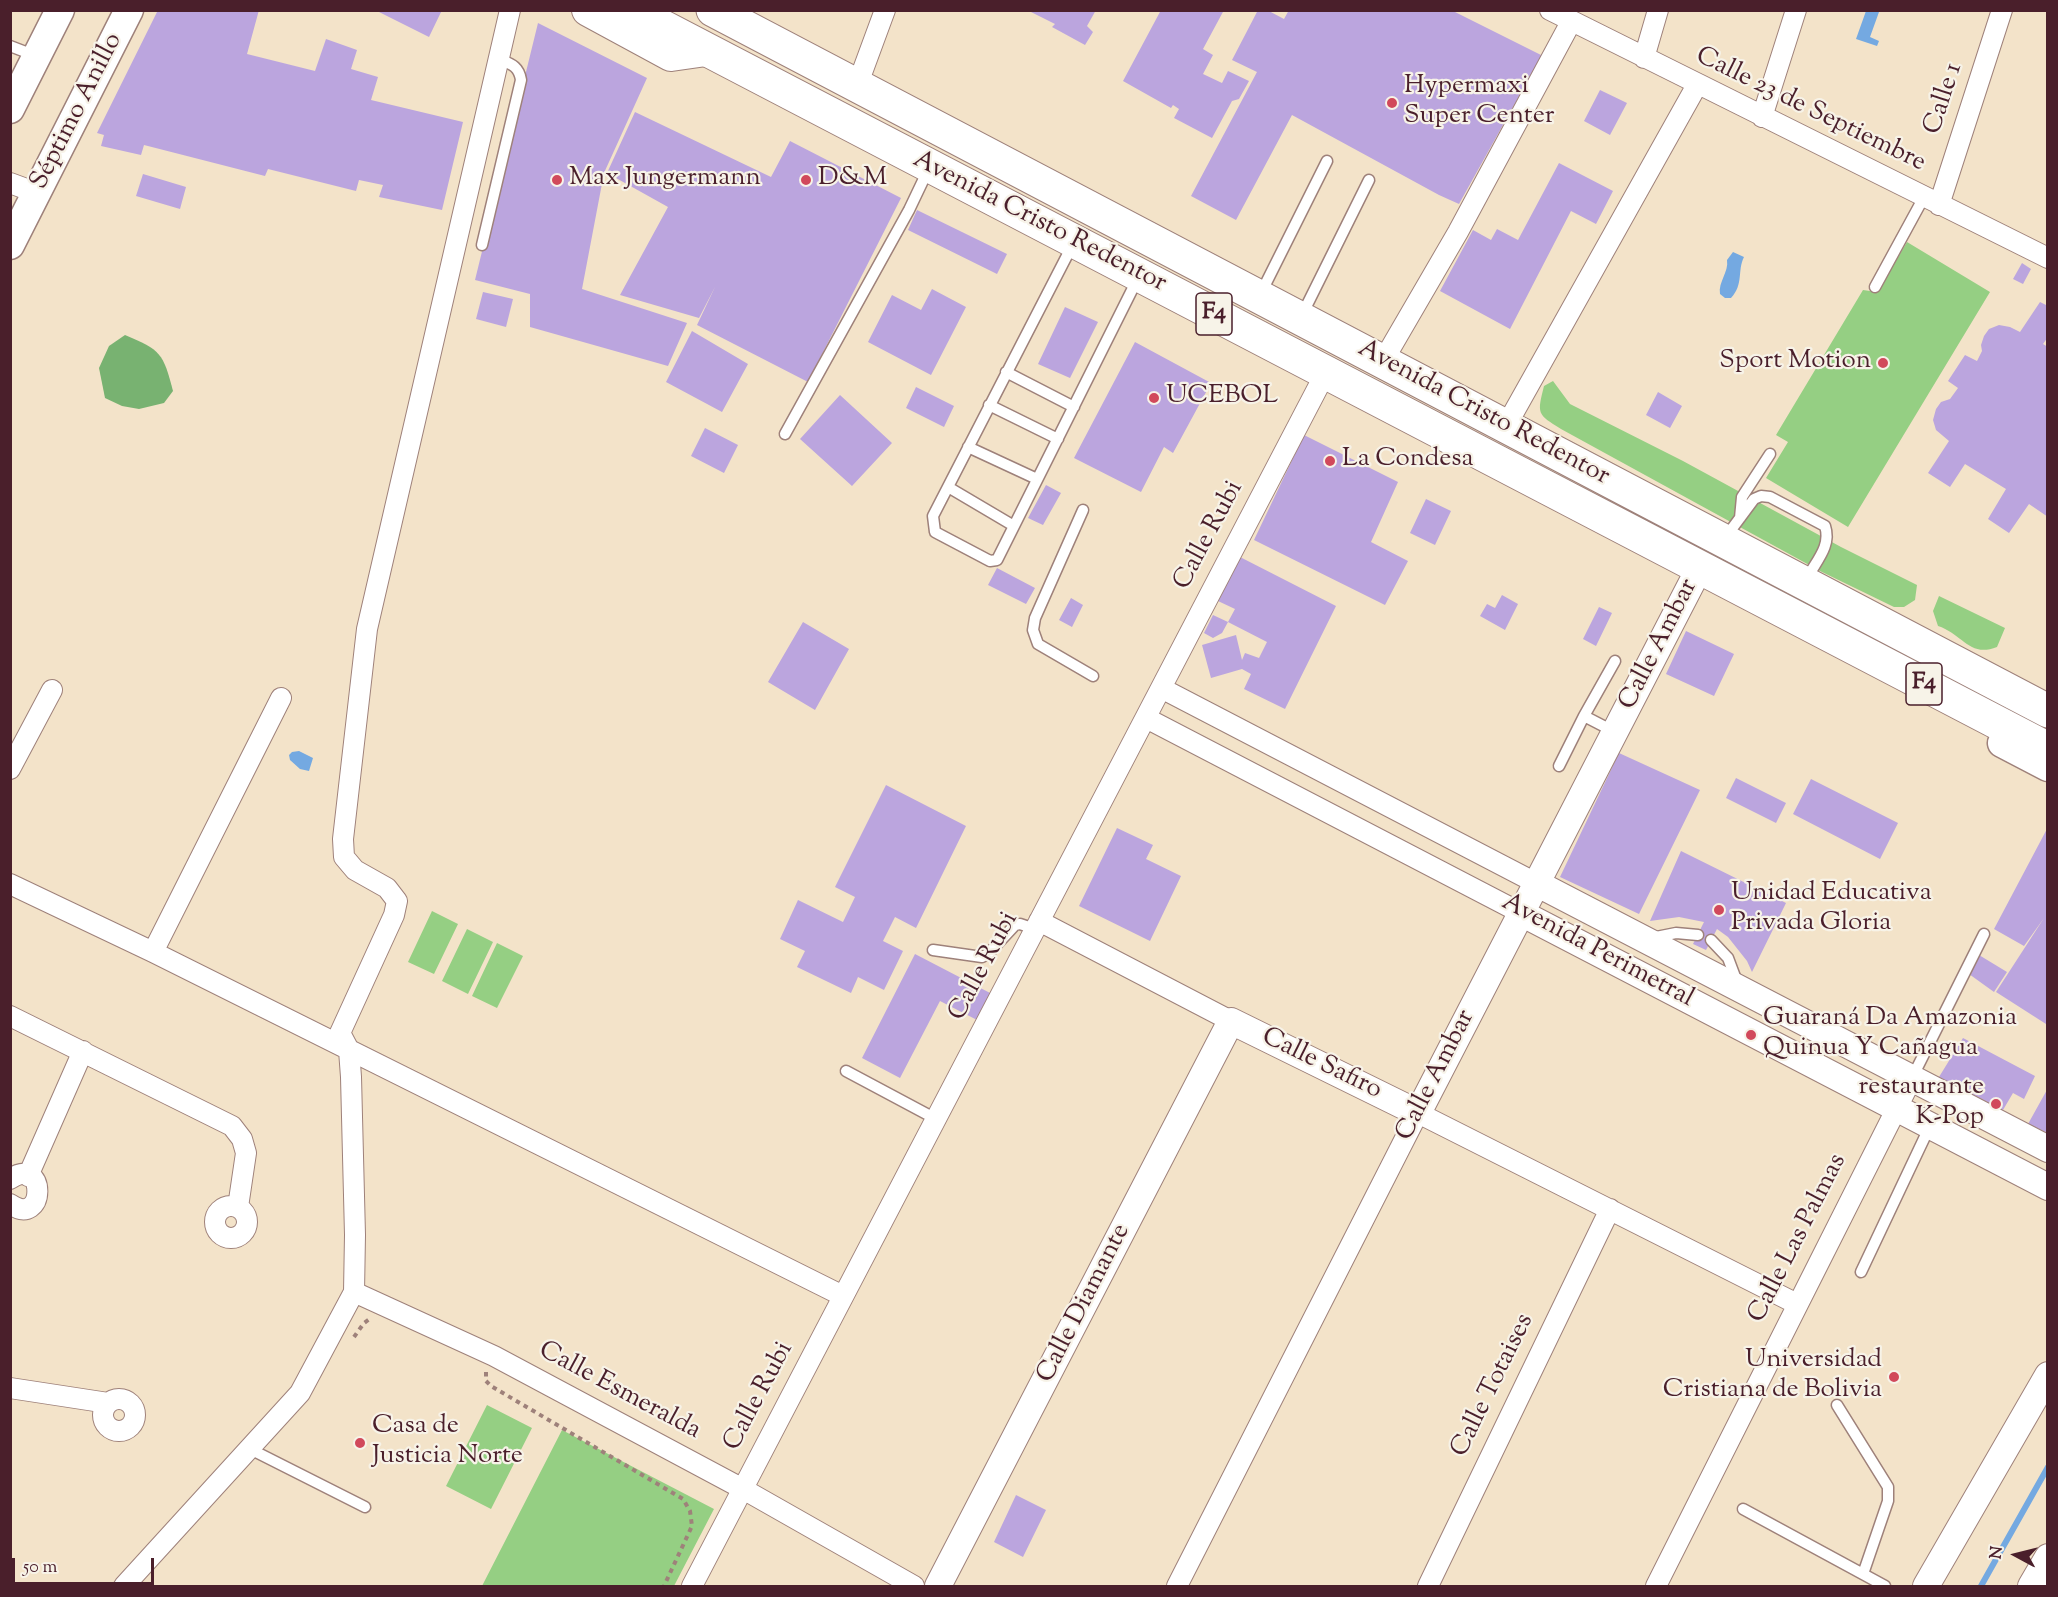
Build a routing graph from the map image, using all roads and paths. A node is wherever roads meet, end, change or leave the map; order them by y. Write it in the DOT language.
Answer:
graph roads {
  1 [pos="60,10"];
  2 [pos="129,10"];
  3 [pos="510,10"];
  4 [pos="588,10"];
  5 [pos="631,10"];
  6 [pos="885,10"];
  7 [pos="1550,10"];
  8 [pos="1658,10"];
  9 [pos="1796,10"];
  10 [pos="2002,10"];
  11 [pos="718,12"];
  12 [pos="1571,22"];
  13 [pos="10,46"];
  14 [pos="706,50"];
  15 [pos="37,56"];
  16 [pos="1644,58"];
  17 [pos="499,59"];
  18 [pos="1697,85"];
  19 [pos="857,86"];
  20 [pos="10,109"];
  21 [pos="1762,117"];
  22 [pos="1327,161"];
  23 [pos="929,167"];
  24 [pos="1369,180"];
  25 [pos="10,183"];
  26 [pos="37,193"];
  27 [pos="1931,201"];
  28 [pos="1074,241"];
  29 [pos="10,245"];
  30 [pos="482,245"];
  31 [pos="2048,258"];
  32 [pos="1140,275"];
  33 [pos="1875,287"];
  34 [pos="1259,296"];
  35 [pos="1301,318"];
  36 [pos="1383,361"];
  37 [pos="1006,372"];
  38 [pos="1326,372"];
  39 [pos="989,405"];
  40 [pos="1074,407"];
  41 [pos="1506,426"];
  42 [pos="785,434"];
  43 [pos="1058,439"];
  44 [pos="968,447"];
  45 [pos="1770,454"];
  46 [pos="1037,479"];
  47 [pos="948,487"];
  48 [pos="1083,510"];
  49 [pos="1014,526"];
  50 [pos="1732,534"];
  51 [pos="1711,573"];
  52 [pos="1812,580"];
  53 [pos="1615,661"];
  54 [pos="1093,676"];
  55 [pos="1161,688"];
  56 [pos="52,690"];
  57 [pos="2048,694"];
  58 [pos="281,698"];
  59 [pos="2048,711"];
  60 [pos="1584,716"];
  61 [pos="1146,718"];
  62 [pos="1615,732"];
  63 [pos="2048,749"];
  64 [pos="1559,766"];
  65 [pos="2048,767"];
  66 [pos="10,770"];
  67 [pos="1536,883"];
  68 [pos="10,884"];
  69 [pos="1521,913"];
  70 [pos="1037,925"];
  71 [pos="1984,934"];
  72 [pos="1698,935"];
  73 [pos="1645,940"];
  74 [pos="1711,940"];
  75 [pos="933,950"];
  76 [pos="153,952"];
  77 [pos="1739,988"];
  78 [pos="10,1016"];
  79 [pos="1231,1021"];
  80 [pos="349,1050"];
  81 [pos="83,1051"];
  82 [pos="846,1071"];
  83 [pos="1912,1078"];
  84 [pos="1896,1108"];
  85 [pos="1418,1113"];
  86 [pos="936,1119"];
  87 [pos="1930,1126"];
  88 [pos="2048,1149"];
  89 [pos="19,1178"];
  90 [pos="2048,1187"];
  91 [pos="10,1204"];
  92 [pos="238,1208"];
  93 [pos="1610,1209"];
  94 [pos="1861,1272"];
  95 [pos="354,1292"];
  96 [pos="843,1296"];
  97 [pos="1797,1304"];
  98 [pos="378,1317"];
  99 [pos="353,1338"];
  100 [pos="487,1370"];
  101 [pos="2048,1375"];
  102 [pos="10,1388"];
  103 [pos="108,1403"];
  104 [pos="1838,1405"];
  105 [pos="250,1449"];
  106 [pos="743,1489"];
  107 [pos="365,1507"];
  108 [pos="1743,1509"];
  109 [pos="2048,1557"];
  110 [pos="1863,1574"];
  111 [pos="124,1587"];
  112 [pos="663,1587"];
  113 [pos="692,1587"];
  114 [pos="915,1587"];
  115 [pos="938,1587"];
  116 [pos="1177,1587"];
  117 [pos="1428,1587"];
  118 [pos="1656,1587"];
  119 [pos="1885,1587"];
  120 [pos="1926,1587"];
  121 [pos="2031,1587"];
  1 -- 15 [label="main road"];
  2 -- 26 [label="main road, Séptimo Anillo"];
  3 -- 17 [label="street"];
  4 -- 14 [label="main road"];
  5 -- 14 [label="highway, Avenida Cristo Redentor / F4"];
  6 -- 19 [label="street"];
  7 -- 12 [label="street, Calle 23 de Septiembre"];
  8 -- 16 [label="street"];
  9 -- 21 [label="street"];
  10 -- 27 [label="street, Calle 1"];
  11 -- 19 [label="highway, Avenida Cristo Redentor / F4"];
  12 -- 16 [label="street, Calle 23 de Septiembre"];
  12 -- 36 [label="street"];
  13 -- 15 [label="lane"];
  14 -- 23 [label="highway, Avenida Cristo Redentor / F4"];
  15 -- 20 [label="main road"];
  16 -- 18 [label="street, Calle 23 de Septiembre"];
  17 -- 30 [label="lane"];
  17 -- 80 [label="street"];
  18 -- 21 [label="street, Calle 23 de Septiembre"];
  18 -- 41 [label="street"];
  19 -- 34 [label="highway, Avenida Cristo Redentor / F4"];
  21 -- 27 [label="street, Calle 23 de Septiembre"];
  22 -- 34 [label="lane"];
  23 -- 28 [label="highway, Avenida Cristo Redentor / F4"];
  23 -- 42 [label="lane"];
  24 -- 35 [label="lane"];
  25 -- 26 [label="street"];
  26 -- 29 [label="main road, Séptimo Anillo"];
  27 -- 31 [label="street, Calle 23 de Septiembre"];
  27 -- 33 [label="lane"];
  28 -- 32 [label="highway, Avenida Cristo Redentor / F4"];
  28 -- 37 [label="lane"];
  32 -- 38 [label="highway, Avenida Cristo Redentor / F4"];
  32 -- 40 [label="lane"];
  34 -- 35 [label="highway, Avenida Cristo Redentor / F4"];
  35 -- 36 [label="highway, Avenida Cristo Redentor / F4"];
  36 -- 41 [label="highway, Avenida Cristo Redentor / F4"];
  37 -- 39 [label="lane"];
  37 -- 40 [label="lane"];
  38 -- 51 [label="highway, Avenida Cristo Redentor / F4"];
  38 -- 55 [label="street, Calle Rubi"];
  39 -- 43 [label="lane"];
  39 -- 44 [label="lane"];
  40 -- 43 [label="lane"];
  41 -- 50 [label="highway, Avenida Cristo Redentor / F4"];
  43 -- 46 [label="lane"];
  44 -- 46 [label="lane"];
  44 -- 47 [label="lane"];
  45 -- 50 [label="lane"];
  46 -- 49 [label="lane"];
  47 -- 49 [label="lane"];
  47 -- 49 [label="lane"];
  48 -- 54 [label="lane"];
  50 -- 52 [label="highway, Avenida Cristo Redentor / F4"];
  50 -- 52 [label="lane"];
  51 -- 62 [label="street, Calle Ambar"];
  51 -- 63 [label="highway, Avenida Cristo Redentor / F4"];
  51 -- 65 [label="main road, Avenida Cristo Redentor"];
  52 -- 57 [label="main road, Avenida Cristo Redentor"];
  52 -- 59 [label="highway, Avenida Cristo Redentor / F4"];
  53 -- 60 [label="lane"];
  55 -- 61 [label="street, Calle Rubi"];
  55 -- 67 [label="street, Avenida Perimetral"];
  56 -- 66 [label="street"];
  58 -- 76 [label="street"];
  60 -- 62 [label="lane"];
  60 -- 64 [label="lane"];
  61 -- 69 [label="street, Avenida Perimetral"];
  61 -- 70 [label="street, Calle Rubi"];
  62 -- 67 [label="street, Calle Ambar"];
  67 -- 69 [label="street, Calle Ambar"];
  67 -- 73 [label="street, Avenida Perimetral"];
  68 -- 76 [label="street"];
  69 -- 84 [label="street, Avenida Perimetral"];
  69 -- 85 [label="street, Calle Ambar"];
  70 -- 75 [label="lane"];
  70 -- 79 [label="street, Calle Safiro"];
  70 -- 86 [label="street, Calle Rubi"];
  71 -- 83 [label="lane"];
  72 -- 73 [label="lane"];
  73 -- 77 [label="street, Avenida Perimetral"];
  74 -- 77 [label="lane"];
  76 -- 80 [label="street"];
  77 -- 83 [label="street, Avenida Perimetral"];
  78 -- 81 [label="street"];
  79 -- 85 [label="street, Calle Safiro"];
  79 -- 115 [label="street, Calle Diamante"];
  80 -- 95 [label="street"];
  80 -- 96 [label="street"];
  81 -- 89 [label="street"];
  81 -- 92 [label="street"];
  82 -- 86 [label="lane"];
  83 -- 84 [label="street, Calle Las Palmas"];
  83 -- 88 [label="street, Avenida Perimetral"];
  84 -- 87 [label="street, Avenida Perimetral"];
  84 -- 97 [label="street, Calle Las Palmas"];
  85 -- 93 [label="street, Calle Safiro"];
  85 -- 116 [label="street, Calle Ambar"];
  86 -- 96 [label="street, Calle Rubi"];
  87 -- 90 [label="street, Avenida Perimetral"];
  87 -- 94 [label="lane"];
  89 -- 91 [label="street"];
  93 -- 97 [label="street, Calle Safiro"];
  93 -- 117 [label="street, Calle Totaises"];
  95 -- 105 [label="street"];
  95 -- 106 [label="street, Calle Esmeralda"];
  96 -- 106 [label="street, Calle Rubi"];
  97 -- 118 [label="street, Calle Las Palmas"];
  98 -- 99 [label="path"];
  100 -- 112 [label="path"];
  101 -- 120 [label="street"];
  102 -- 103 [label="street"];
  104 -- 110 [label="lane"];
  105 -- 107 [label="lane"];
  105 -- 111 [label="street"];
  106 -- 113 [label="street, Calle Rubi"];
  106 -- 114 [label="street, Calle Esmeralda"];
  108 -- 110 [label="lane"];
  109 -- 121 [label="street"];
  110 -- 119 [label="lane"];
}
